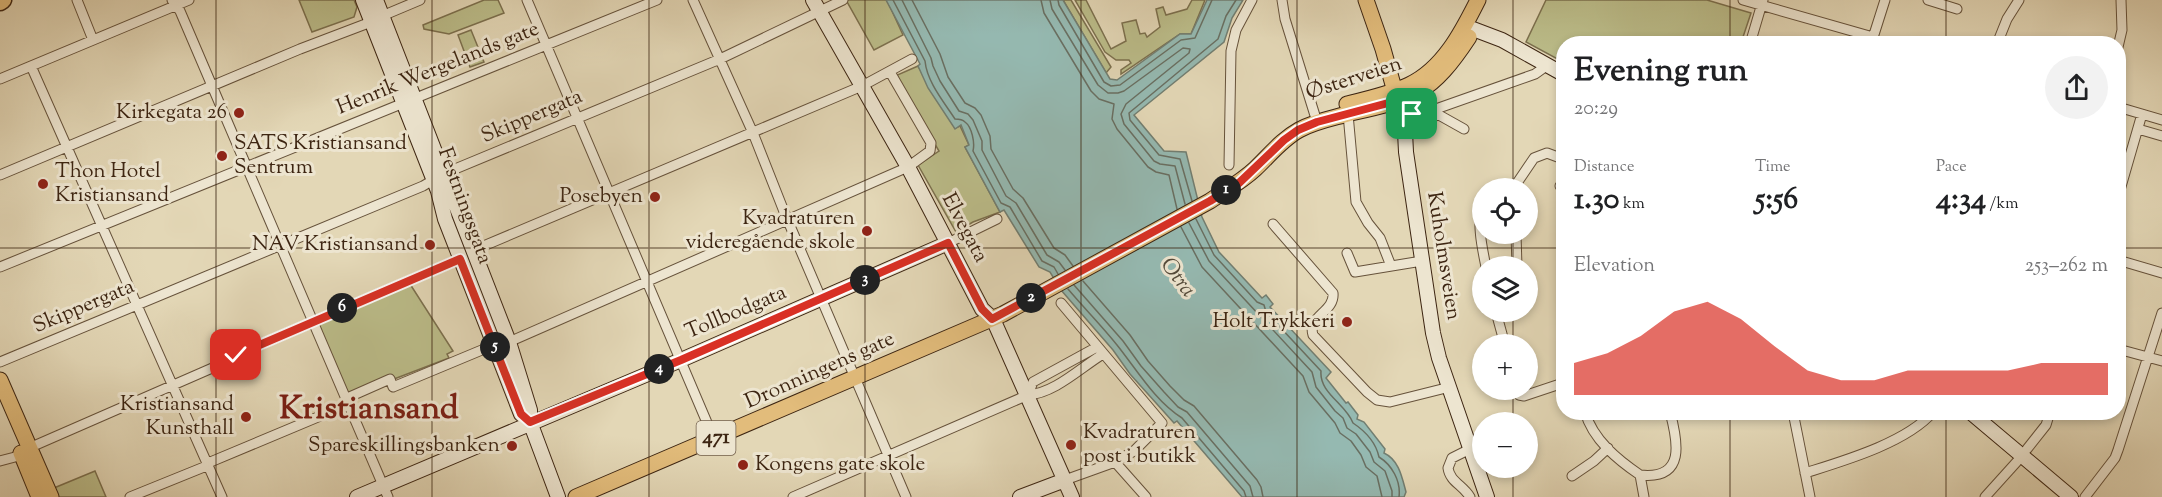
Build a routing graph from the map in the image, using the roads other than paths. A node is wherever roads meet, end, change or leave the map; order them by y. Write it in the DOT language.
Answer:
graph roads {
  1 [pos="77,0"];
  2 [pos="189,0"];
  3 [pos="363,0"];
  4 [pos="376,0"];
  5 [pos="420,0"];
  6 [pos="526,0"];
  7 [pos="657,0"];
  8 [pos="693,0"];
  9 [pos="843,0"];
  10 [pos="1252,0"];
  11 [pos="1282,0"];
  12 [pos="1366,0"];
  13 [pos="1478,0"];
  14 [pos="1484,0"];
  15 [pos="1743,0"];
  16 [pos="1885,0"];
  17 [pos="1928,0"];
  18 [pos="2019,0"];
  19 [pos="2121,0"];
  20 [pos="174,3"];
  21 [pos="1762,3"];
  22 [pos="817,6"];
  23 [pos="1957,9"];
  24 [pos="377,19"];
  25 [pos="1468,32"];
  26 [pos="1752,36"];
  27 [pos="1860,36"];
  28 [pos="1873,36"];
  29 [pos="2000,36"];
  30 [pos="2121,36"];
  31 [pos="93,40"];
  32 [pos="546,45"];
  33 [pos="720,59"];
  34 [pos="912,59"];
  35 [pos="1547,63"];
  36 [pos="31,66"];
  37 [pos="1556,69"];
  38 [pos="890,72"];
  39 [pos="0,80"];
  40 [pos="862,86"];
  41 [pos="212,88"];
  42 [pos="1400,95"];
  43 [pos="408,100"];
  44 [pos="2126,109"];
  45 [pos="1348,114"];
  46 [pos="2142,114"];
  47 [pos="1432,116"];
  48 [pos="576,118"];
  49 [pos="1316,118"];
  50 [pos="2162,120"];
  51 [pos="1410,122"];
  52 [pos="1464,129"];
  53 [pos="2138,129"];
  54 [pos="753,133"];
  55 [pos="2162,136"];
  56 [pos="67,146"];
  57 [pos="1556,156"];
  58 [pos="1229,165"];
  59 [pos="245,167"];
  60 [pos="908,167"];
  61 [pos="2126,170"];
  62 [pos="0,175"];
  63 [pos="438,177"];
  64 [pos="1520,178"];
  65 [pos="608,194"];
  66 [pos="998,219"];
  67 [pos="788,220"];
  68 [pos="1273,224"];
  69 [pos="102,225"];
  70 [pos="948,243"];
  71 [pos="280,246"];
  72 [pos="474,250"];
  73 [pos="1347,253"];
  74 [pos="460,259"];
  75 [pos="1422,261"];
  76 [pos="2126,262"];
  77 [pos="1391,266"];
  78 [pos="0,267"];
  79 [pos="2162,273"];
  80 [pos="647,282"];
  81 [pos="1044,290"];
  82 [pos="822,299"];
  83 [pos="1061,303"];
  84 [pos="137,305"];
  85 [pos="2162,313"];
  86 [pos="992,319"];
  87 [pos="312,321"];
  88 [pos="509,342"];
  89 [pos="489,347"];
  90 [pos="1100,350"];
  91 [pos="2126,351"];
  92 [pos="2148,357"];
  93 [pos="681,360"];
  94 [pos="2162,361"];
  95 [pos="0,362"];
  96 [pos="855,378"];
  97 [pos="0,380"];
  98 [pos="173,384"];
  99 [pos="1556,385"];
  100 [pos="1450,387"];
  101 [pos="1538,391"];
  102 [pos="1028,395"];
  103 [pos="348,401"];
  104 [pos="0,404"];
  105 [pos="1588,420"];
  106 [pos="1672,420"];
  107 [pos="1794,420"];
  108 [pos="1925,420"];
  109 [pos="1981,420"];
  110 [pos="2047,420"];
  111 [pos="530,422"];
  112 [pos="714,439"];
  113 [pos="1608,448"];
  114 [pos="1470,449"];
  115 [pos="25,451"];
  116 [pos="2025,452"];
  117 [pos="888,456"];
  118 [pos="0,461"];
  119 [pos="1115,462"];
  120 [pos="208,464"];
  121 [pos="1804,472"];
  122 [pos="1572,476"];
  123 [pos="1640,476"];
  124 [pos="1065,480"];
  125 [pos="385,491"];
  126 [pos="39,497"];
  127 [pos="51,497"];
  128 [pos="130,497"];
  129 [pos="222,497"];
  130 [pos="357,497"];
  131 [pos="558,497"];
  132 [pos="576,497"];
  133 [pos="793,497"];
  134 [pos="906,497"];
  135 [pos="1020,497"];
  136 [pos="1072,497"];
  137 [pos="1146,497"];
  138 [pos="1470,497"];
  139 [pos="1487,497"];
  140 [pos="1644,497"];
  141 [pos="1810,497"];
  142 [pos="1985,497"];
  143 [pos="2071,497"];
  144 [pos="2085,497"];
  1 -- 31 [label="street"];
  2 -- 20 [label="street"];
  3 -- 24 [label="main road, Festningsgata"];
  4 -- 24 [label="main road, Festningsgata"];
  5 -- 24 [label="street"];
  6 -- 32 [label="street"];
  7 -- 32 [label="street, Henrik Wergelands gate"];
  8 -- 33 [label="street"];
  9 -- 22 [label="street, Skippergata"];
  10 -- 58 [label="street"];
  11 -- 49 [label="street"];
  12 -- 42 [label="main road"];
  13 -- 25 [label="main road, Østerveien / 471"];
  14 -- 25 [label="main road, Østerveien / 471"];
  15 -- 21 [label="street"];
  16 -- 28 [label="street"];
  17 -- 23 [label="street"];
  18 -- 29 [label="street"];
  19 -- 30 [label="street"];
  20 -- 31 [label="street"];
  20 -- 41 [label="street"];
  21 -- 26 [label="street"];
  21 -- 27 [label="street"];
  22 -- 33 [label="street, Skippergata"];
  22 -- 40 [label="main road, Elvegata"];
  24 -- 41 [label="street"];
  24 -- 43 [label="main road, Festningsgata"];
  25 -- 35 [label="main road"];
  25 -- 42 [label="main road, Østerveien / 471"];
  31 -- 36 [label="street"];
  32 -- 43 [label="street, Henrik Wergelands gate"];
  32 -- 48 [label="street"];
  33 -- 48 [label="street, Skippergata"];
  33 -- 54 [label="street"];
  34 -- 38 [label="street"];
  35 -- 37 [label="main road"];
  35 -- 47 [label="street"];
  36 -- 39 [label="street"];
  36 -- 56 [label="street"];
  38 -- 40 [label="street"];
  38 -- 60 [label="street"];
  40 -- 54 [label="street"];
  40 -- 60 [label="main road, Elvegata"];
  41 -- 56 [label="street"];
  41 -- 59 [label="street"];
  42 -- 45 [label="main road, Østerveien / 471"];
  42 -- 49 [label="main road, Østerveien / 471"];
  42 -- 51 [label="main road"];
  43 -- 59 [label="street, Henrik Wergelands gate"];
  43 -- 63 [label="main road, Festningsgata"];
  44 -- 46 [label="street"];
  45 -- 49 [label="main road, Østerveien / 471"];
  45 -- 77 [label="street"];
  46 -- 50 [label="street"];
  46 -- 53 [label="street"];
  47 -- 51 [label="street"];
  47 -- 52 [label="street"];
  48 -- 63 [label="street, Skippergata"];
  48 -- 65 [label="street"];
  49 -- 81 [label="main road, Østerveien / 471"];
  51 -- 75 [label="main road, Kuholmsveien"];
  53 -- 55 [label="street"];
  53 -- 61 [label="street"];
  54 -- 65 [label="street"];
  54 -- 67 [label="street"];
  56 -- 62 [label="street"];
  56 -- 69 [label="street"];
  57 -- 64 [label="street"];
  59 -- 69 [label="street, Henrik Wergelands gate"];
  59 -- 71 [label="street"];
  60 -- 67 [label="street"];
  60 -- 70 [label="main road, Elvegata"];
  63 -- 71 [label="street, Skippergata"];
  63 -- 72 [label="main road, Festningsgata"];
  63 -- 74 [label="main road, Festningsgata"];
  65 -- 72 [label="street"];
  65 -- 80 [label="street"];
  66 -- 70 [label="street, Tollbodgata"];
  67 -- 80 [label="street"];
  67 -- 82 [label="street"];
  68 -- 100 [label="street"];
  69 -- 78 [label="street, Henrik Wergelands gate"];
  69 -- 84 [label="street"];
  70 -- 82 [label="main road, Tollbodgata"];
  70 -- 86 [label="main road, Elvegata"];
  71 -- 84 [label="street, Skippergata"];
  71 -- 87 [label="street"];
  72 -- 88 [label="main road, Festningsgata"];
  73 -- 77 [label="street"];
  74 -- 87 [label="street"];
  74 -- 111 [label="main road, Festningsgata"];
  75 -- 77 [label="street"];
  75 -- 100 [label="main road, Kuholmsveien"];
  76 -- 79 [label="street"];
  80 -- 88 [label="street"];
  80 -- 93 [label="street"];
  81 -- 86 [label="main road, Dronningens gate / 471"];
  82 -- 93 [label="main road, Tollbodgata"];
  82 -- 96 [label="street"];
  83 -- 90 [label="street"];
  84 -- 95 [label="street, Skippergata"];
  84 -- 98 [label="street"];
  85 -- 92 [label="street"];
  86 -- 96 [label="main road, Dronningens gate / 471"];
  86 -- 102 [label="main road, Elvegata"];
  87 -- 98 [label="street"];
  87 -- 103 [label="street"];
  88 -- 111 [label="main road, Festningsgata"];
  89 -- 103 [label="street"];
  90 -- 102 [label="street"];
  90 -- 102 [label="street"];
  90 -- 119 [label="street"];
  91 -- 92 [label="street"];
  92 -- 94 [label="street"];
  92 -- 144 [label="street"];
  93 -- 111 [label="main road, Tollbodgata"];
  93 -- 112 [label="street"];
  96 -- 112 [label="main road, Dronningens gate / 471"];
  96 -- 117 [label="street"];
  97 -- 115 [label="main road"];
  98 -- 115 [label="street"];
  98 -- 120 [label="street"];
  99 -- 101 [label="street"];
  100 -- 114 [label="main road, Kuholmsveien"];
  102 -- 117 [label="street"];
  102 -- 124 [label="main road, Elvegata"];
  103 -- 120 [label="street"];
  103 -- 125 [label="street"];
  104 -- 115 [label="main road"];
  105 -- 113 [label="street"];
  106 -- 123 [label="street"];
  107 -- 121 [label="street"];
  108 -- 121 [label="street"];
  109 -- 116 [label="main road"];
  110 -- 116 [label="street"];
  111 -- 125 [label="main road, Tollbodgata"];
  111 -- 131 [label="main road, Festningsgata"];
  112 -- 132 [label="main road, Dronningens gate / 471"];
  113 -- 122 [label="street"];
  113 -- 123 [label="street"];
  114 -- 138 [label="street"];
  114 -- 139 [label="main road, Kuholmsveien"];
  115 -- 118 [label="street"];
  115 -- 126 [label="main road"];
  115 -- 127 [label="main road"];
  116 -- 142 [label="street"];
  116 -- 143 [label="main road"];
  117 -- 133 [label="street"];
  117 -- 134 [label="street"];
  119 -- 124 [label="street"];
  119 -- 137 [label="street"];
  120 -- 128 [label="street"];
  120 -- 129 [label="street"];
  121 -- 141 [label="street"];
  123 -- 140 [label="street"];
  124 -- 135 [label="main road"];
  124 -- 136 [label="main road, Elvegata"];
  125 -- 130 [label="main road, Tollbodgata"];
}
